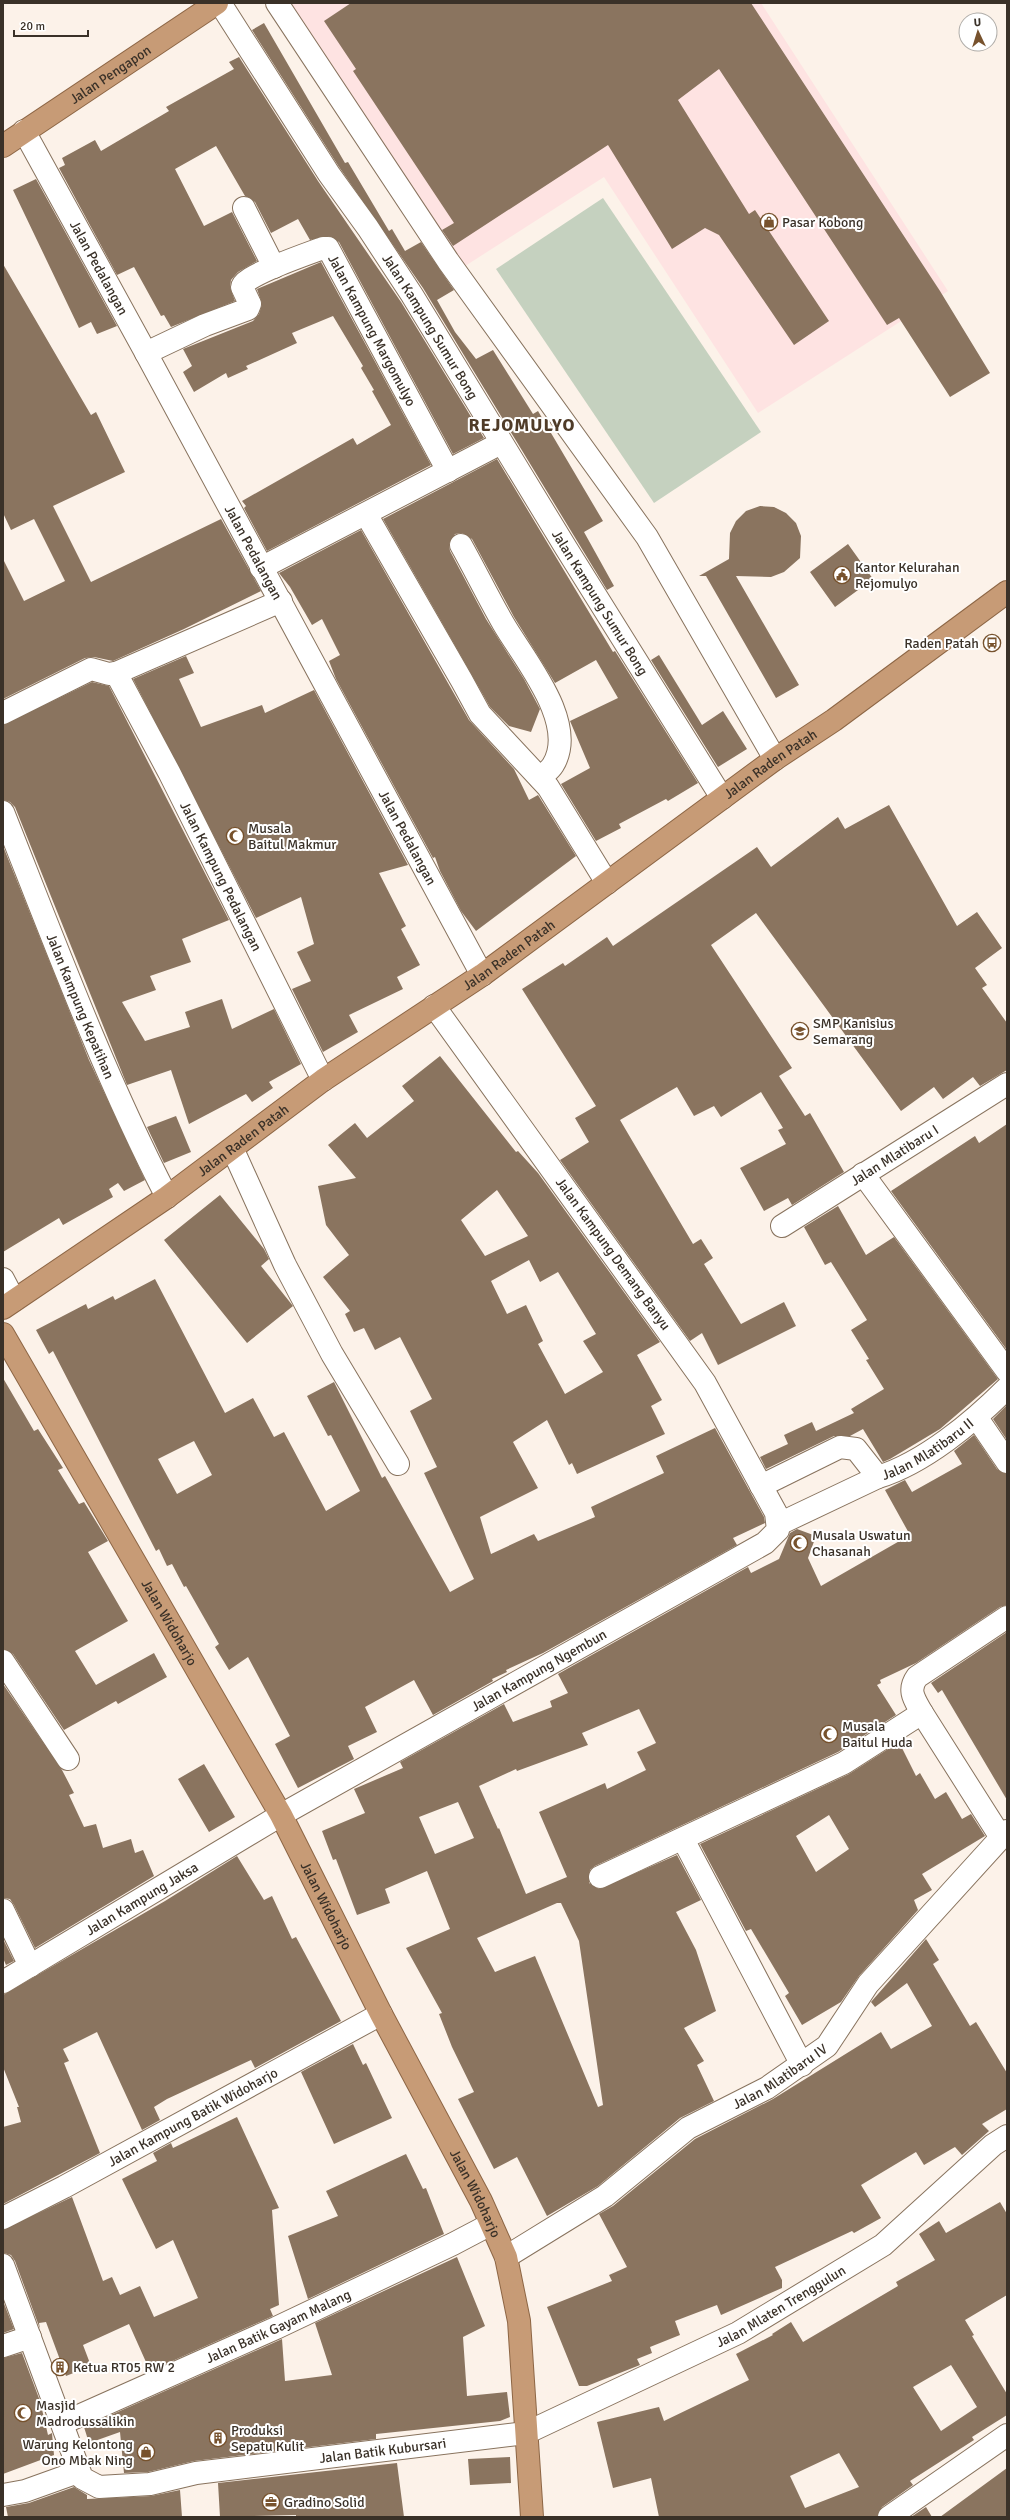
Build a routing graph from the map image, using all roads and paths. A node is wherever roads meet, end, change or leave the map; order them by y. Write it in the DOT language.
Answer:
graph roads {
  1 [pos="219,3"];
  2 [pos="277,3"];
  3 [pos="24,131"];
  4 [pos="3,146"];
  5 [pos="244,208"];
  6 [pos="274,266"];
  7 [pos="146,353"];
  8 [pos="501,443"];
  9 [pos="448,471"];
  10 [pos="366,514"];
  11 [pos="461,544"];
  12 [pos="261,568"];
  13 [pos="1007,592"];
  14 [pos="281,601"];
  15 [pos="116,673"];
  16 [pos="3,713"];
  17 [pos="775,759"];
  18 [pos="540,778"];
  19 [pos="722,798"];
  20 [pos="3,812"];
  21 [pos="607,883"];
  22 [pos="482,975"];
  23 [pos="434,1006"];
  24 [pos="323,1080"];
  25 [pos="1007,1084"];
  26 [pos="233,1150"];
  27 [pos="863,1174"];
  28 [pos="167,1197"];
  29 [pos="782,1226"];
  30 [pos="3,1279"];
  31 [pos="8,1304"];
  32 [pos="3,1334"];
  33 [pos="1007,1371"];
  34 [pos="1007,1388"];
  35 [pos="977,1418"];
  36 [pos="1007,1462"];
  37 [pos="398,1464"];
  38 [pos="878,1477"];
  39 [pos="761,1486"];
  40 [pos="778,1518"];
  41 [pos="1007,1617"];
  42 [pos="3,1661"];
  43 [pos="922,1713"];
  44 [pos="68,1759"];
  45 [pos="281,1815"];
  46 [pos="1004,1833"];
  47 [pos="683,1839"];
  48 [pos="600,1877"];
  49 [pos="3,1910"];
  50 [pos="30,1966"];
  51 [pos="3,1982"];
  52 [pos="381,2014"];
  53 [pos="802,2065"];
  54 [pos="1007,2136"];
  55 [pos="3,2218"];
  56 [pos="491,2224"];
  57 [pos="506,2257"];
  58 [pos="3,2264"];
  59 [pos="30,2337"];
  60 [pos="3,2346"];
  61 [pos="63,2424"];
  62 [pos="526,2433"];
  63 [pos="1007,2434"];
  64 [pos="78,2472"];
  65 [pos="3,2495"];
  66 [pos="532,2517"];
  67 [pos="889,2517"];
  1 -- 3 [label="highway, Jalan Pengapon"];
  1 -- 8 [label="street, Jalan Kampung Sumur Bong"];
  2 -- 17 [label="street"];
  3 -- 4 [label="highway, Jalan Pengapon"];
  3 -- 7 [label="street, Jalan Pedalangan"];
  5 -- 6 [label="street"];
  6 -- 7 [label="street, Jalan Kampung Margomulyo"];
  6 -- 9 [label="street, Jalan Kampung Margomulyo"];
  7 -- 12 [label="street, Jalan Pedalangan"];
  8 -- 9 [label="street"];
  8 -- 19 [label="street, Jalan Kampung Sumur Bong"];
  9 -- 10 [label="street"];
  10 -- 12 [label="street"];
  10 -- 18 [label="street"];
  11 -- 18 [label="street"];
  12 -- 14 [label="street, Jalan Pedalangan"];
  13 -- 17 [label="highway, Jalan Raden Patah"];
  14 -- 15 [label="street"];
  14 -- 22 [label="street, Jalan Pedalangan"];
  15 -- 16 [label="street"];
  15 -- 24 [label="street, Jalan Kampung Pedalangan"];
  17 -- 19 [label="highway, Jalan Raden Patah"];
  18 -- 21 [label="street"];
  19 -- 21 [label="highway, Jalan Raden Patah"];
  20 -- 28 [label="street, Jalan Kampung Kepatihan"];
  21 -- 22 [label="highway, Jalan Raden Patah"];
  22 -- 23 [label="highway, Jalan Raden Patah"];
  23 -- 24 [label="highway, Jalan Raden Patah"];
  23 -- 39 [label="street, Jalan Kampung Demang Banyu"];
  24 -- 26 [label="highway, Jalan Raden Patah"];
  25 -- 27 [label="street, Jalan Mlatibaru I"];
  26 -- 28 [label="highway, Jalan Raden Patah"];
  26 -- 37 [label="street"];
  27 -- 29 [label="street, Jalan Mlatibaru I"];
  27 -- 33 [label="street"];
  28 -- 31 [label="highway, Jalan Raden Patah"];
  30 -- 31 [label="street"];
  32 -- 45 [label="highway, Jalan Widoharjo"];
  34 -- 35 [label="street, Jalan Mlatibaru II"];
  35 -- 36 [label="street"];
  35 -- 38 [label="street, Jalan Mlatibaru II"];
  38 -- 39 [label="street, Jalan Mlatibaru II"];
  38 -- 40 [label="street"];
  39 -- 40 [label="street, Jalan Kampung Demang Banyu"];
  40 -- 45 [label="street, Jalan Kampung Ngembun"];
  41 -- 43 [label="street"];
  42 -- 44 [label="street"];
  43 -- 46 [label="street"];
  43 -- 47 [label="street"];
  45 -- 50 [label="street, Jalan Kampung Jaksa"];
  45 -- 52 [label="highway, Jalan Widoharjo"];
  46 -- 53 [label="street, Jalan Mlatibaru IV"];
  47 -- 48 [label="street"];
  47 -- 53 [label="street"];
  49 -- 50 [label="street"];
  50 -- 51 [label="street, Jalan Kampung Jaksa"];
  52 -- 55 [label="street, Jalan Kampung Batik Widoharjo"];
  52 -- 56 [label="highway, Jalan Widoharjo"];
  53 -- 57 [label="street, Jalan Mlatibaru IV"];
  54 -- 62 [label="street, Jalan Mlaten Trenggulun"];
  56 -- 57 [label="highway, Jalan Widoharjo"];
  56 -- 61 [label="street, Jalan Batik Gayam Malang"];
  57 -- 62 [label="highway, Jalan Widoharjo"];
  58 -- 59 [label="street"];
  59 -- 60 [label="street"];
  59 -- 61 [label="street"];
  61 -- 64 [label="street"];
  62 -- 64 [label="street, Jalan Batik Kubursari"];
  62 -- 66 [label="highway, Jalan Widoharjo"];
  63 -- 67 [label="street"];
  64 -- 65 [label="street"];
}
